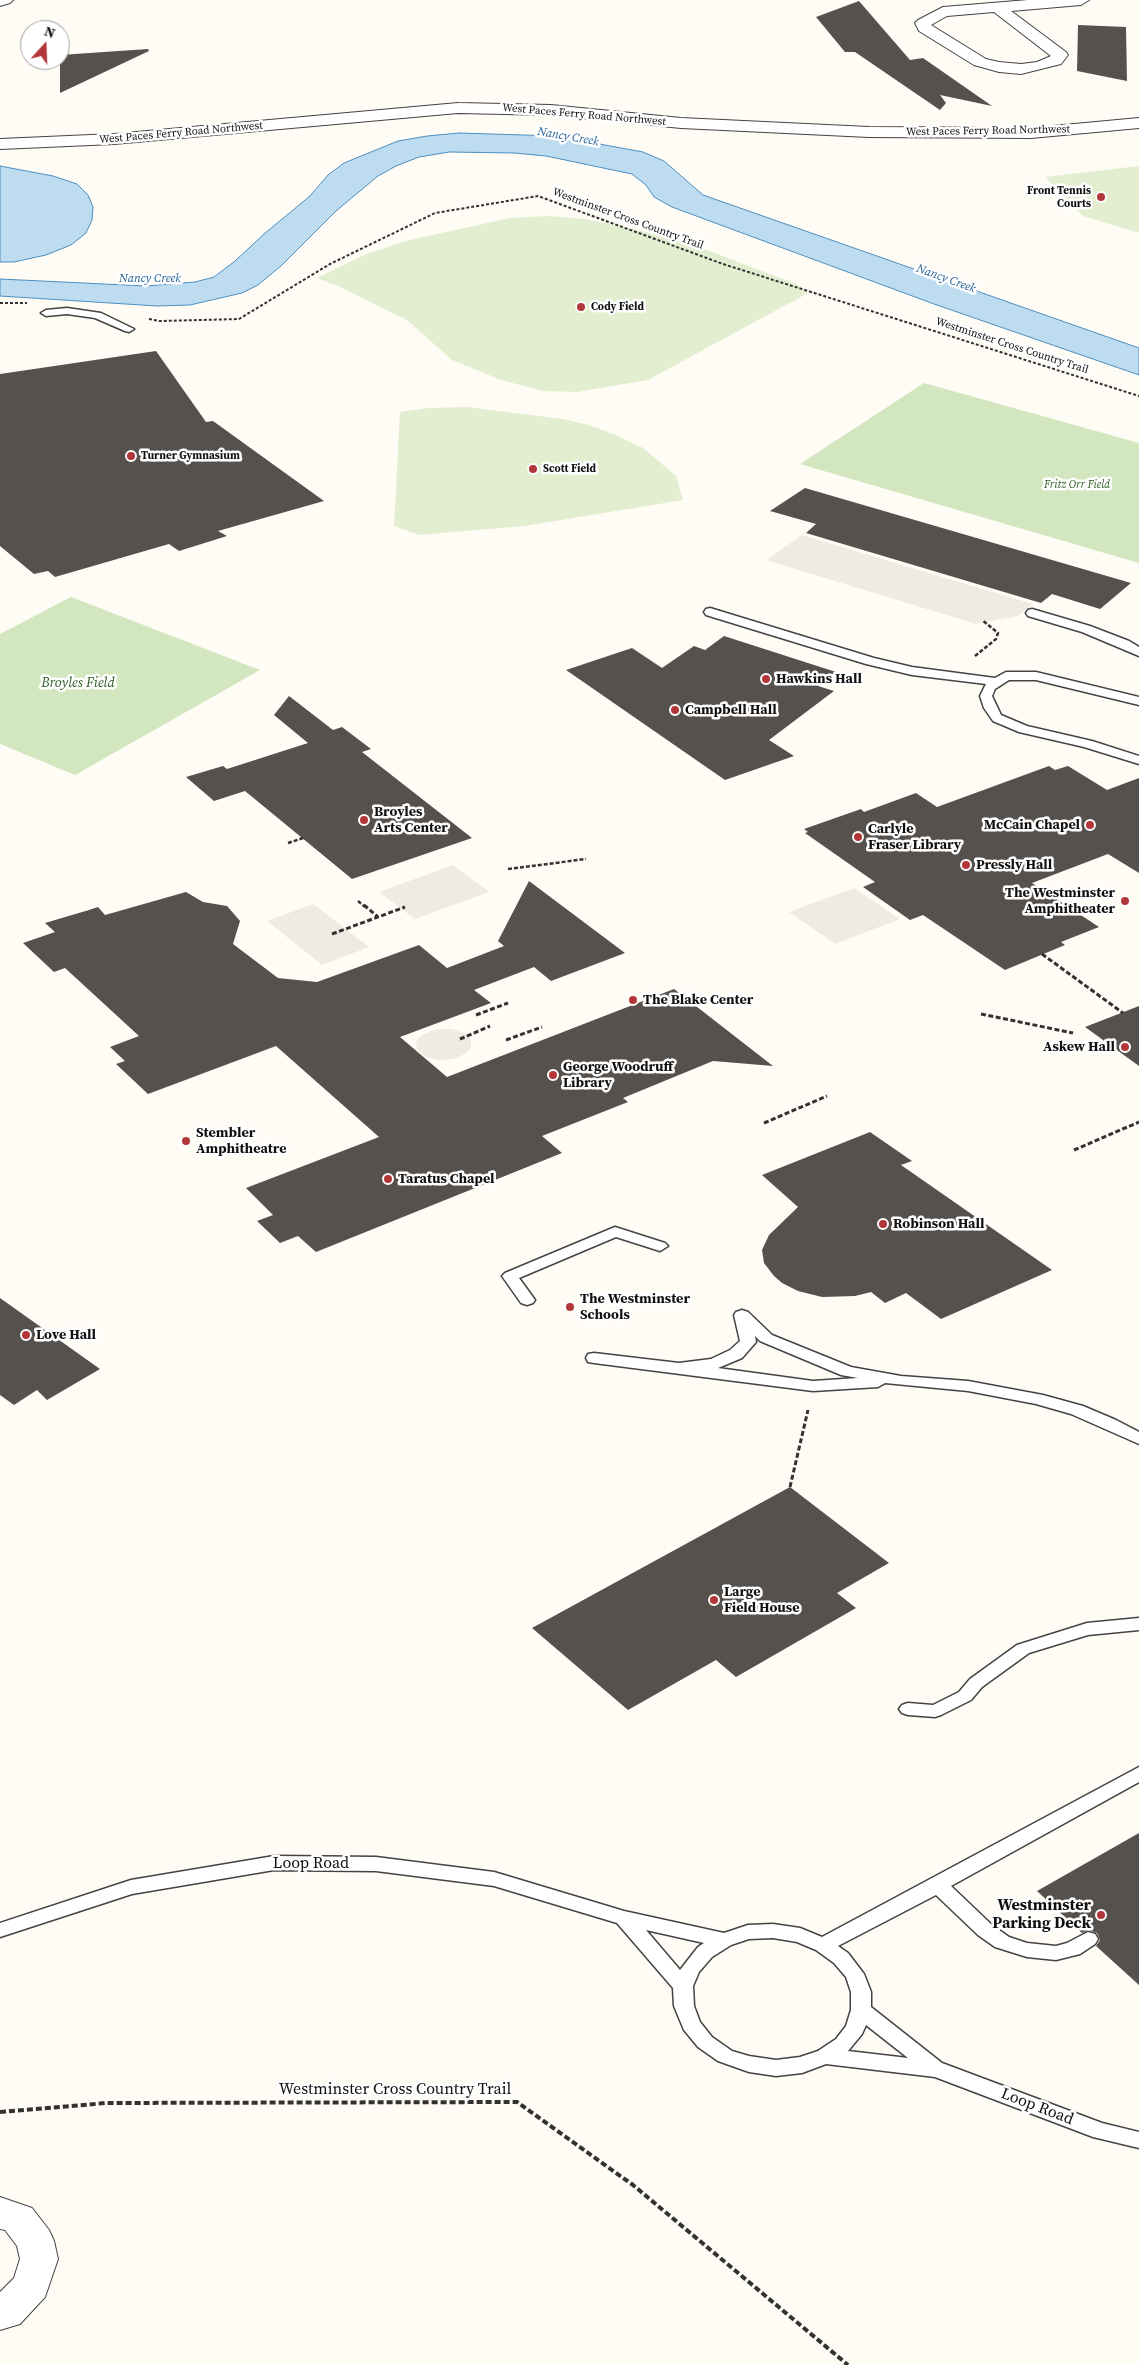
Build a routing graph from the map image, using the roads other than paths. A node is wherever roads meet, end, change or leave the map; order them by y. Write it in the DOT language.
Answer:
graph roads {
  1 [pos="5,0"];
  2 [pos="1080,0"];
  3 [pos="0,1"];
  4 [pos="999,9"];
  5 [pos="1139,123"];
  6 [pos="0,144"];
  7 [pos="46,313"];
  8 [pos="128,329"];
  9 [pos="710,612"];
  10 [pos="1032,613"];
  11 [pos="1139,652"];
  12 [pos="996,682"];
  13 [pos="1139,701"];
  14 [pos="1139,760"];
  15 [pos="660,1246"];
  16 [pos="528,1300"];
  17 [pos="594,1358"];
  18 [pos="679,1368"];
  19 [pos="901,1381"];
  20 [pos="1139,1439"];
  21 [pos="1139,1624"];
  22 [pos="908,1709"];
  23 [pos="1139,1774"];
  24 [pos="938,1885"];
  25 [pos="624,1918"];
  26 [pos="0,1930"];
  27 [pos="1088,1939"];
  28 [pos="724,1940"];
  29 [pos="823,1945"];
  30 [pos="684,1986"];
  31 [pos="861,2010"];
  32 [pos="824,2056"];
  33 [pos="936,2069"];
  34 [pos="1139,2140"];
  35 [pos="0,2213"];
  36 [pos="0,2314"];
  1 -- 3 [label="street"];
  2 -- 4 [label="street"];
  4 -- 4 [label="street"];
  5 -- 6 [label="street, West Paces Ferry Road Northwest"];
  7 -- 8 [label="lane"];
  9 -- 12 [label="lane"];
  10 -- 11 [label="lane"];
  12 -- 13 [label="lane"];
  12 -- 14 [label="lane"];
  15 -- 16 [label="lane"];
  17 -- 18 [label="lane"];
  18 -- 19 [label="lane"];
  18 -- 19 [label="lane"];
  19 -- 20 [label="lane"];
  21 -- 22 [label="lane"];
  23 -- 24 [label="lane"];
  24 -- 27 [label="lane"];
  24 -- 29 [label="lane"];
  25 -- 26 [label="lane, Loop Road"];
  25 -- 28 [label="lane, Loop Road"];
  25 -- 30 [label="lane"];
  28 -- 29 [label="lane"];
  28 -- 30 [label="lane"];
  29 -- 31 [label="lane"];
  30 -- 32 [label="lane"];
  31 -- 32 [label="lane"];
  31 -- 33 [label="lane, Loop Road"];
  32 -- 33 [label="lane, Loop Road"];
  33 -- 34 [label="lane, Loop Road"];
  35 -- 36 [label="street"];
}
